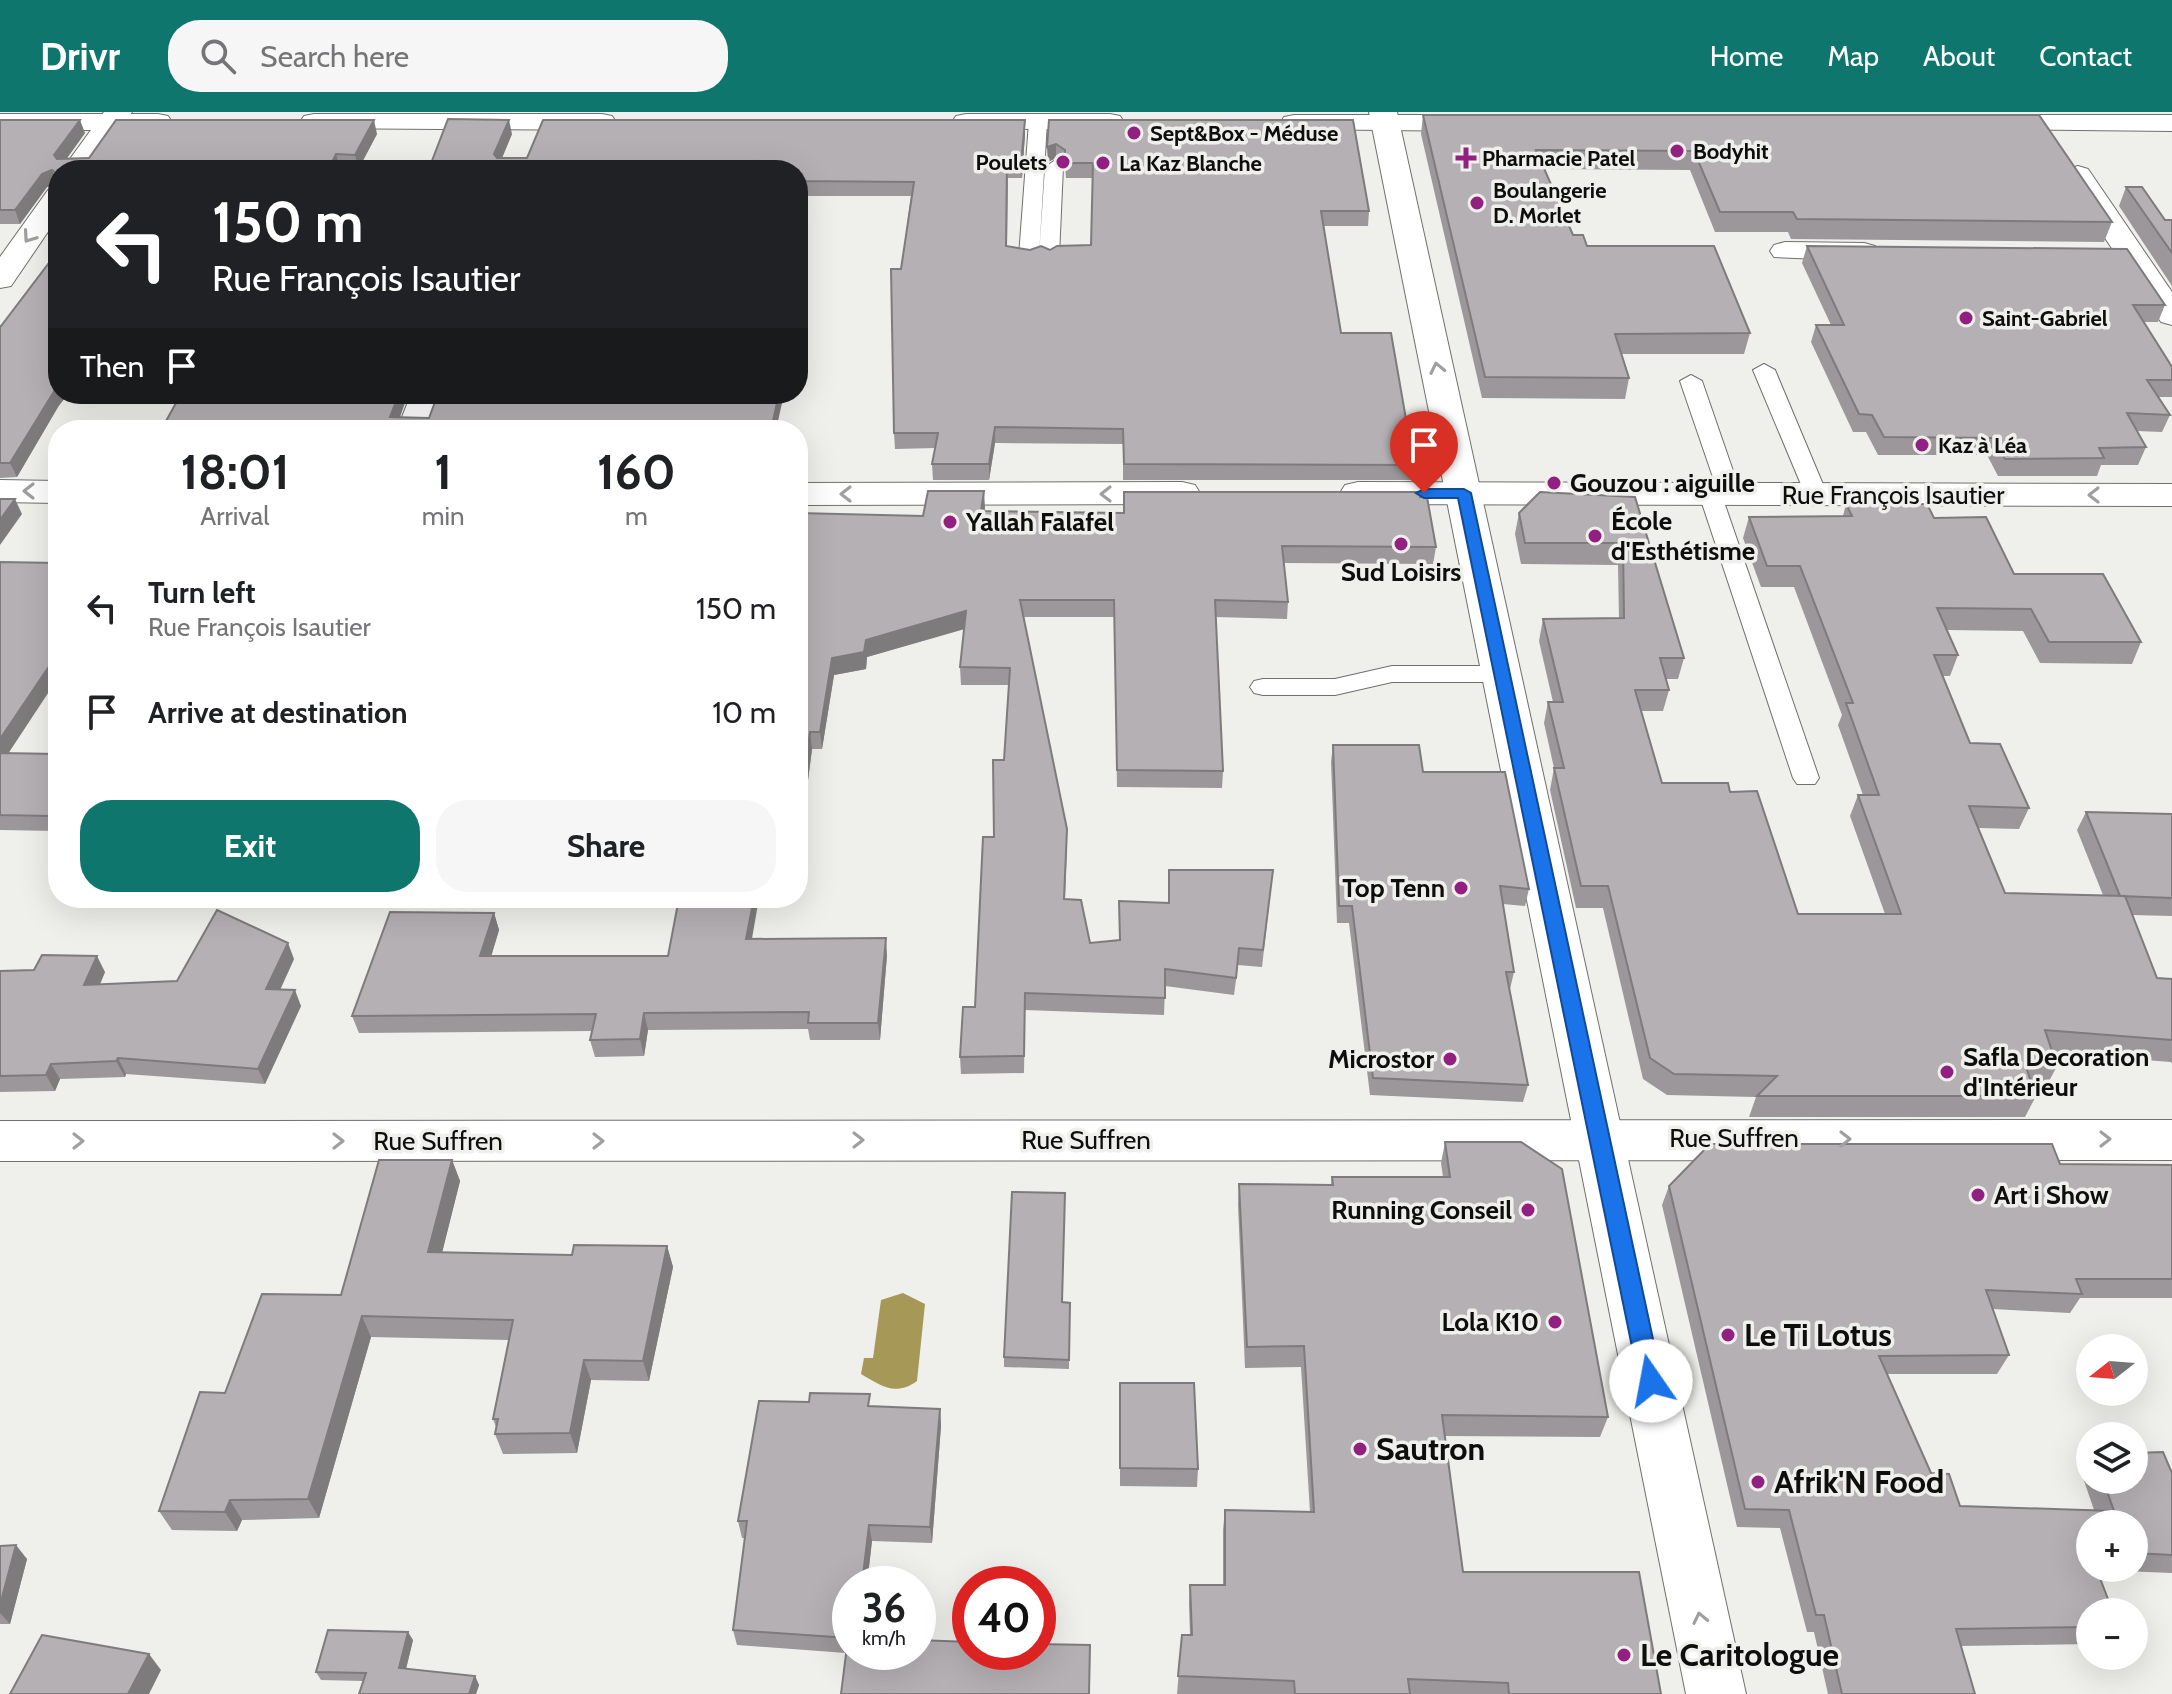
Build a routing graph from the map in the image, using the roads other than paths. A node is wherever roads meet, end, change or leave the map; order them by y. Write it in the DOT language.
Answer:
graph roads {
  1 [pos="114,117"];
  2 [pos="1384,118"];
  3 [pos="0,122"];
  4 [pos="185,122"];
  5 [pos="280,122"];
  6 [pos="624,122"];
  7 [pos="946,122"];
  8 [pos="1047,122"];
  9 [pos="1135,122"];
  10 [pos="1261,123"];
  11 [pos="1516,123"];
  12 [pos="1964,123"];
  13 [pos="2044,123"];
  14 [pos="2172,123"];
  15 [pos="83,160"];
  16 [pos="48,210"];
  17 [pos="1785,251"];
  18 [pos="1895,252"];
  19 [pos="2099,253"];
  20 [pos="2131,254"];
  21 [pos="1029,256"];
  22 [pos="1049,256"];
  23 [pos="0,279"];
  24 [pos="2172,315"];
  25 [pos="1764,370"];
  26 [pos="1691,381"];
  27 [pos="0,491"];
  28 [pos="48,492"];
  29 [pos="1220,493"];
  30 [pos="1330,493"];
  31 [pos="1464,493"];
  32 [pos="808,494"];
  33 [pos="1720,494"];
  34 [pos="1816,494"];
  35 [pos="2172,495"];
  36 [pos="1502,674"];
  37 [pos="1263,687"];
  38 [pos="1806,778"];
  39 [pos="1600,1138"];
  40 [pos="2172,1140"];
  41 [pos="0,1141"];
  42 [pos="1716,1694"];
  1 -- 3 [label="street"];
  1 -- 4 [label="street"];
  1 -- 15 [label="street"];
  2 -- 10 [label="street"];
  2 -- 11 [label="street"];
  31 -- 2 [label="street, one-way"];
  5 -- 6 [label="street"];
  7 -- 8 [label="street"];
  8 -- 9 [label="street"];
  8 -- 21 [label="lane"];
  8 -- 22 [label="lane"];
  12 -- 13 [label="street"];
  13 -- 14 [label="street"];
  13 -- 20 [label="street"];
  16 -- 23 [label="street, one-way"];
  17 -- 18 [label="street"];
  19 -- 20 [label="street"];
  20 -- 24 [label="street"];
  25 -- 34 [label="lane"];
  26 -- 33 [label="lane"];
  28 -- 27 [label="street, one-way"];
  29 -- 32 [label="street, one-way"];
  30 -- 31 [label="street, Rue François Isautier"];
  31 -- 33 [label="street, Rue François Isautier"];
  31 -- 36 [label="street"];
  33 -- 34 [label="street, Rue François Isautier"];
  33 -- 38 [label="lane"];
  35 -- 34 [label="street, Rue François Isautier, one-way"];
  36 -- 37 [label="lane"];
  36 -- 39 [label="street"];
  39 -- 40 [label="street, Rue Suffren, one-way"];
  41 -- 39 [label="street, Rue Suffren, one-way"];
  42 -- 39 [label="street, one-way"];
}
